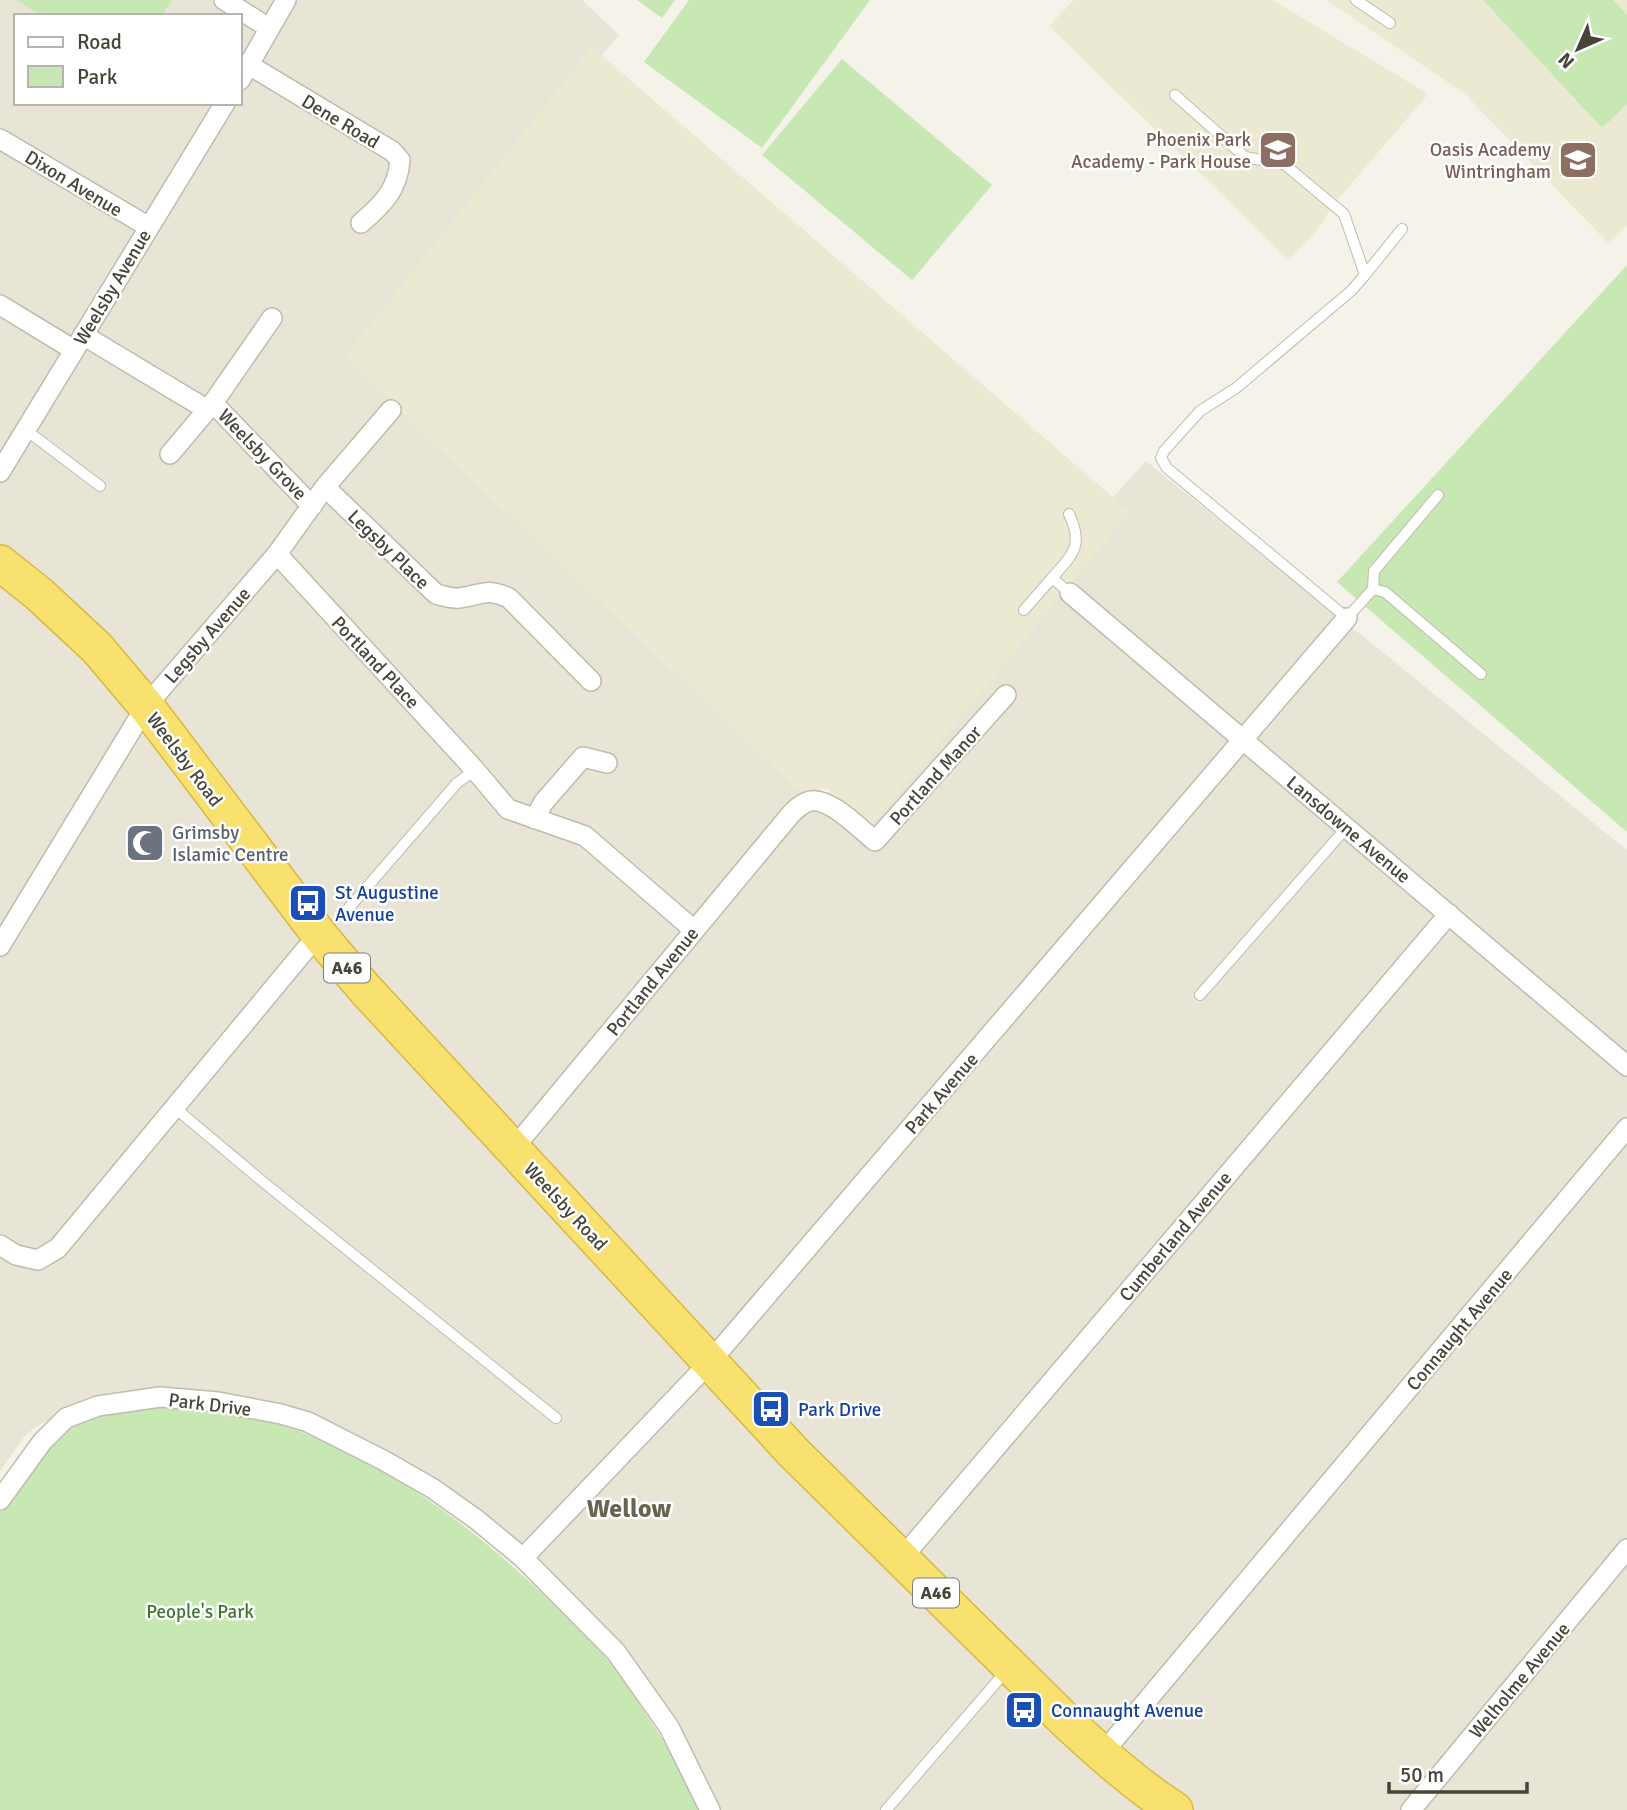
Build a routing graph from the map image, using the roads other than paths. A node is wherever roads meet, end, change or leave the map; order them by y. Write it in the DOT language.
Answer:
graph roads {
  1 [pos="224,0"];
  2 [pos="286,0"];
  3 [pos="1356,0"];
  4 [pos="1390,23"];
  5 [pos="269,28"];
  6 [pos="244,73"];
  7 [pos="1175,95"];
  8 [pos="224,105"];
  9 [pos="0,139"];
  10 [pos="361,223"];
  11 [pos="149,227"];
  12 [pos="1402,229"];
  13 [pos="1365,275"];
  14 [pos="0,305"];
  15 [pos="272,318"];
  16 [pos="78,343"];
  17 [pos="210,406"];
  18 [pos="391,410"];
  19 [pos="26,430"];
  20 [pos="170,454"];
  21 [pos="0,472"];
  22 [pos="100,486"];
  23 [pos="325,487"];
  24 [pos="1438,495"];
  25 [pos="312,506"];
  26 [pos="1069,514"];
  27 [pos="276,554"];
  28 [pos="0,563"];
  29 [pos="1052,578"];
  30 [pos="1373,589"];
  31 [pos="1070,593"];
  32 [pos="1024,610"];
  33 [pos="1348,618"];
  34 [pos="1481,674"];
  35 [pos="592,681"];
  36 [pos="1006,695"];
  37 [pos="146,706"];
  38 [pos="1243,740"];
  39 [pos="607,763"];
  40 [pos="475,770"];
  41 [pos="791,814"];
  42 [pos="535,819"];
  43 [pos="1347,827"];
  44 [pos="348,909"];
  45 [pos="1448,914"];
  46 [pos="694,930"];
  47 [pos="321,937"];
  48 [pos="0,946"];
  49 [pos="1200,995"];
  50 [pos="1627,1066"];
  51 [pos="173,1107"];
  52 [pos="1627,1128"];
  53 [pos="513,1149"];
  54 [pos="0,1245"];
  55 [pos="709,1363"];
  56 [pos="556,1418"];
  57 [pos="0,1500"];
  58 [pos="1627,1549"];
  59 [pos="523,1558"];
  60 [pos="902,1558"];
  61 [pos="1010,1667"];
  62 [pos="1102,1754"];
  63 [pos="710,1810"];
  64 [pos="886,1810"];
  65 [pos="1175,1810"];
  66 [pos="1411,1810"];
  1 -- 5 [label="street"];
  2 -- 5 [label="street"];
  3 -- 4 [label="lane"];
  5 -- 6 [label="street"];
  6 -- 10 [label="street, Dene Road"];
  7 -- 13 [label="lane"];
  8 -- 11 [label="street, Weelsby Avenue"];
  9 -- 11 [label="street, Dixon Avenue"];
  11 -- 16 [label="street, Weelsby Avenue"];
  12 -- 13 [label="lane"];
  13 -- 33 [label="lane"];
  14 -- 16 [label="street"];
  15 -- 17 [label="street, Weelsby Grove"];
  16 -- 17 [label="street, Weelsby Grove"];
  16 -- 19 [label="street, Weelsby Avenue"];
  17 -- 20 [label="street, Weelsby Grove"];
  17 -- 25 [label="street, Weelsby Grove"];
  18 -- 23 [label="street, Legsby Avenue"];
  19 -- 21 [label="street, Weelsby Avenue"];
  19 -- 22 [label="lane"];
  23 -- 25 [label="street, Legsby Avenue"];
  23 -- 35 [label="street, Legsby Place"];
  24 -- 30 [label="lane"];
  25 -- 27 [label="street, Legsby Avenue"];
  26 -- 29 [label="lane"];
  27 -- 37 [label="street, Legsby Avenue"];
  27 -- 40 [label="street, Portland Place"];
  28 -- 37 [label="highway, Weelsby Road / A46"];
  29 -- 31 [label="lane"];
  29 -- 32 [label="lane"];
  30 -- 33 [label="lane"];
  30 -- 34 [label="lane"];
  31 -- 38 [label="street, Lansdowne Avenue"];
  33 -- 38 [label="street, Park Avenue"];
  36 -- 41 [label="street, Portland Manor"];
  37 -- 47 [label="highway, Weelsby Road / A46"];
  37 -- 48 [label="street, Legsby Avenue"];
  38 -- 43 [label="street, Lansdowne Avenue"];
  38 -- 55 [label="street, Park Avenue"];
  39 -- 42 [label="street"];
  40 -- 42 [label="street, Portland Place"];
  40 -- 44 [label="lane"];
  41 -- 46 [label="street, Portland Avenue"];
  42 -- 46 [label="street, Portland Place"];
  43 -- 45 [label="street, Lansdowne Avenue"];
  43 -- 49 [label="lane"];
  45 -- 50 [label="street, Lansdowne Avenue"];
  45 -- 60 [label="street, Cumberland Avenue"];
  46 -- 53 [label="street, Portland Avenue"];
  47 -- 51 [label="street"];
  47 -- 53 [label="highway, Weelsby Road / A46"];
  51 -- 54 [label="street"];
  51 -- 56 [label="lane"];
  52 -- 62 [label="street, Connaught Avenue"];
  53 -- 55 [label="highway, Weelsby Road / A46"];
  55 -- 59 [label="street, Park Avenue"];
  55 -- 60 [label="highway, Weelsby Road / A46"];
  57 -- 59 [label="street, Park Drive"];
  58 -- 66 [label="street, Welholme Avenue"];
  59 -- 63 [label="street, Park Drive"];
  60 -- 61 [label="highway, Weelsby Road / A46"];
  61 -- 62 [label="highway, Weelsby Road / A46"];
  61 -- 64 [label="lane"];
  62 -- 65 [label="highway, Weelsby Road / A46"];
}
